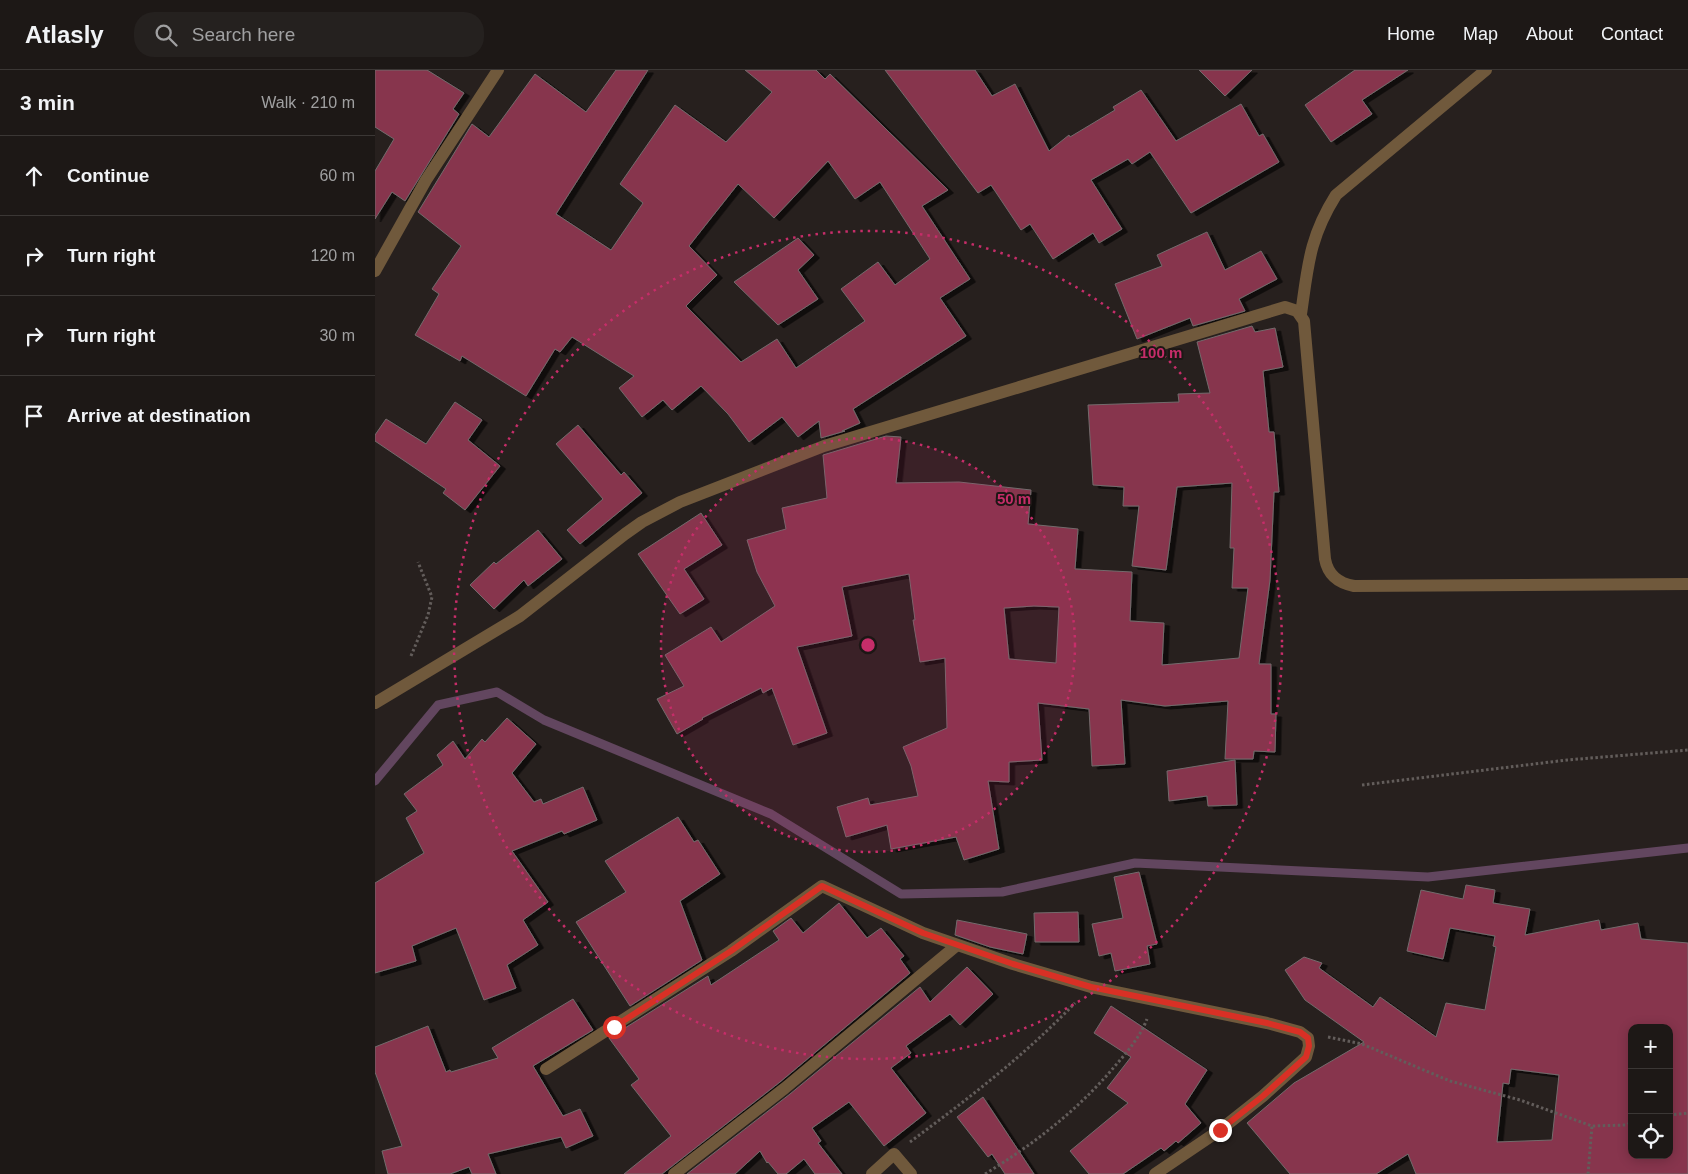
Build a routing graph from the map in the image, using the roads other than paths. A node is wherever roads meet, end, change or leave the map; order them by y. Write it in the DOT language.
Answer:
graph roads {
  1 [pos="498,70"];
  2 [pos="1486,70"];
  3 [pos="375,271"];
  4 [pos="1301,314"];
  5 [pos="1688,584"];
  6 [pos="375,703"];
  7 [pos="956,946"];
  8 [pos="546,1069"];
  9 [pos="674,1174"];
  10 [pos="872,1174"];
  11 [pos="911,1174"];
  12 [pos="1155,1174"];
  1 -- 3 [label="street"];
  2 -- 4 [label="street"];
  4 -- 5 [label="street"];
  4 -- 6 [label="street"];
  7 -- 8 [label="street"];
  7 -- 9 [label="street"];
  7 -- 12 [label="street"];
  10 -- 11 [label="street"];
}
